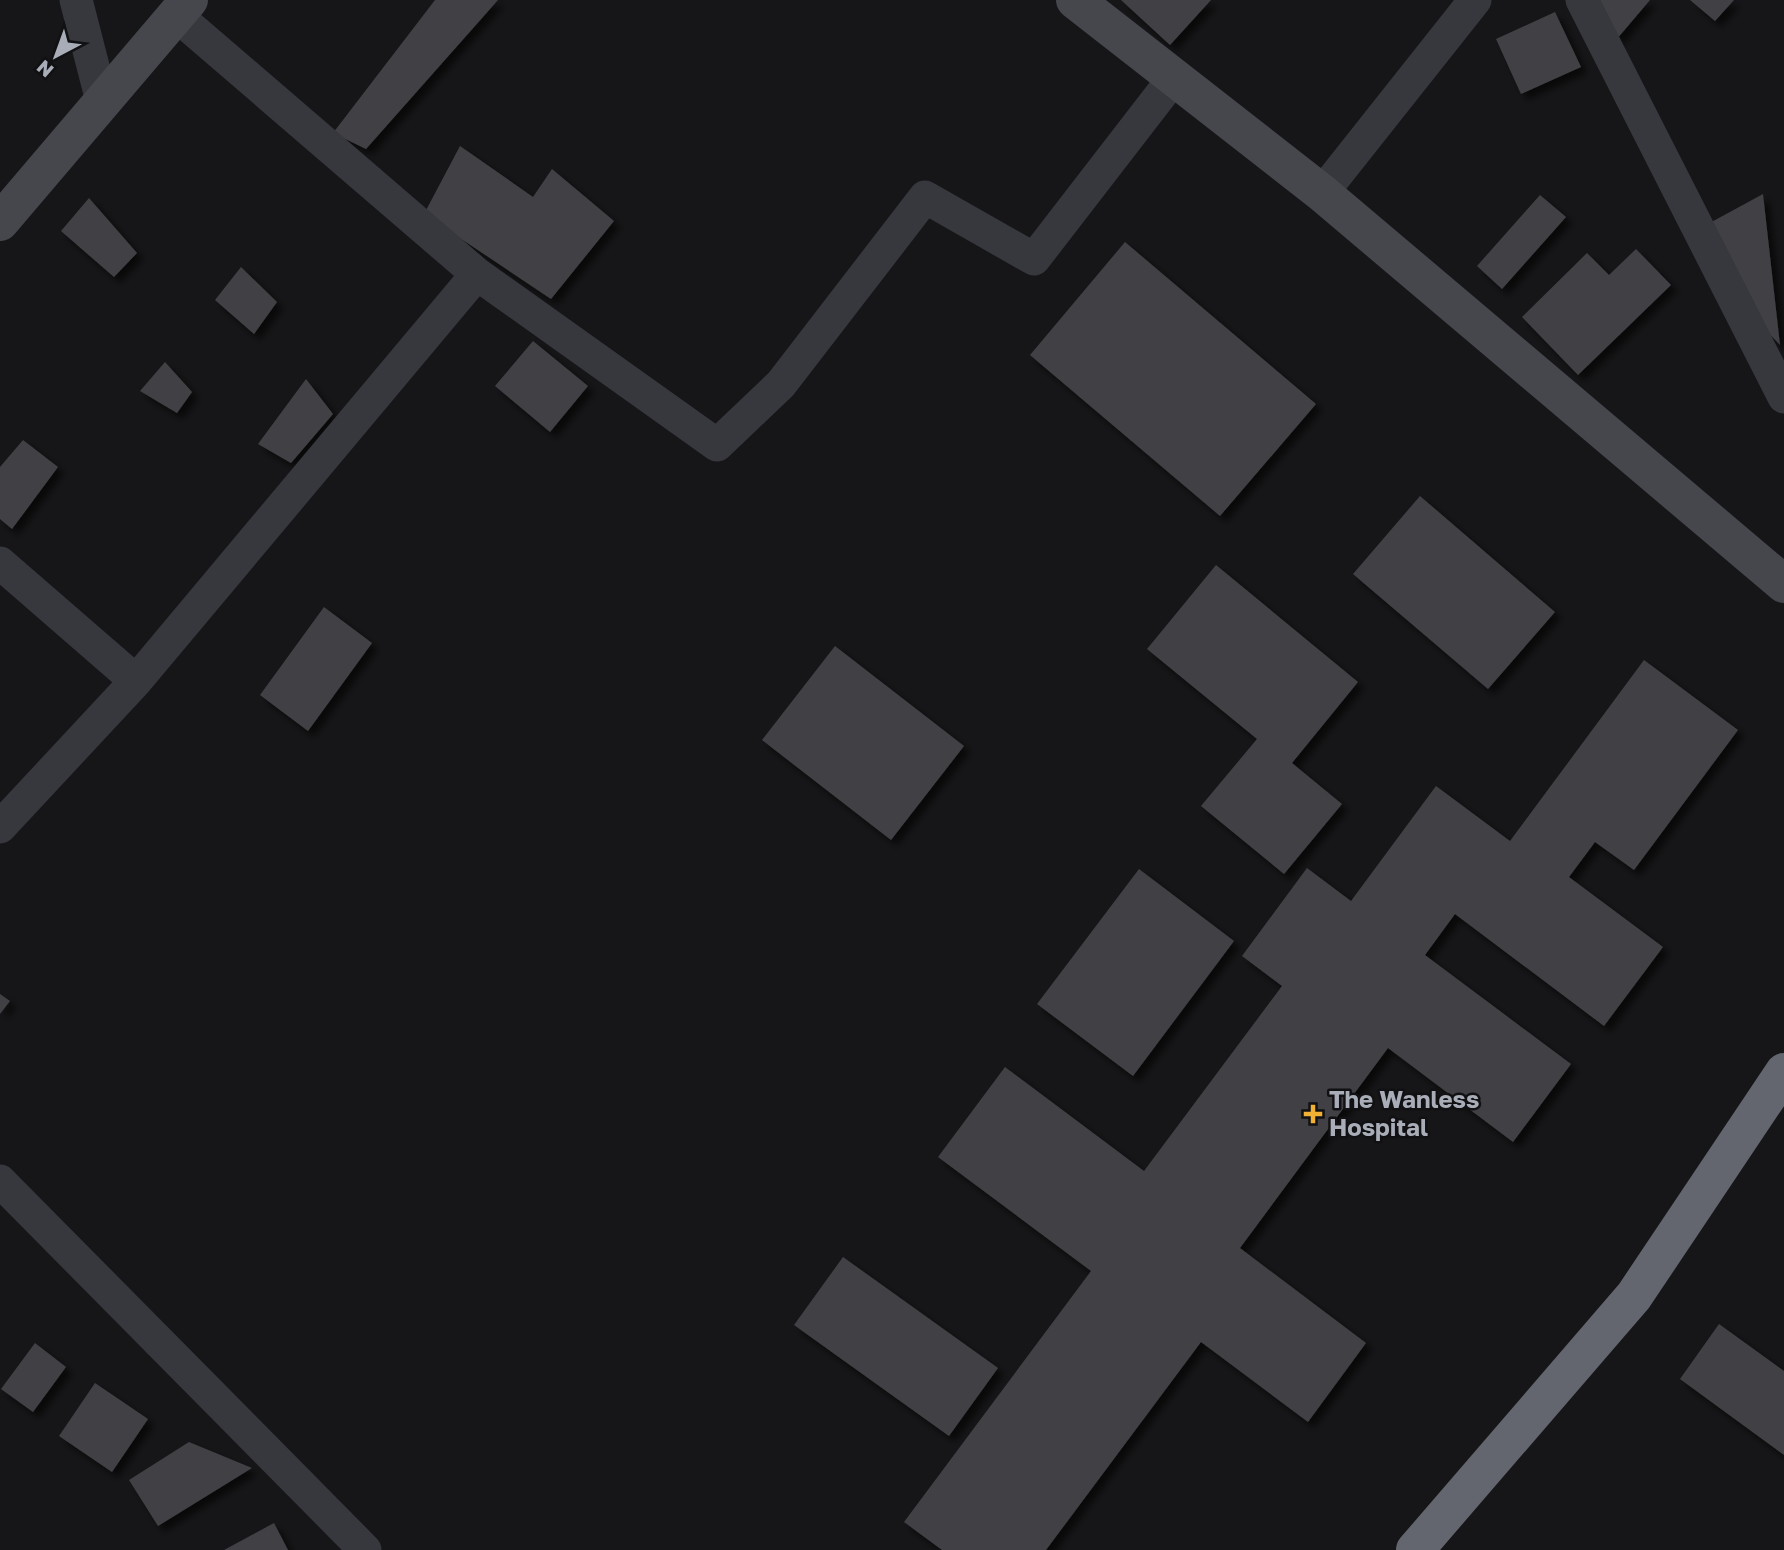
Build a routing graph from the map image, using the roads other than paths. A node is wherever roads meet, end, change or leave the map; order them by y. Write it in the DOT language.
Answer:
graph roads {
  1 [pos="76,0"];
  2 [pos="1075,0"];
  3 [pos="1475,0"];
  4 [pos="1582,0"];
  5 [pos="182,8"];
  6 [pos="1173,79"];
  7 [pos="103,101"];
  8 [pos="1322,194"];
  9 [pos="0,222"];
  10 [pos="477,274"];
  11 [pos="1784,397"];
  12 [pos="0,563"];
  13 [pos="1784,584"];
  14 [pos="136,681"];
  15 [pos="0,827"];
  16 [pos="1784,1072"];
  17 [pos="0,1181"];
  18 [pos="365,1550"];
  19 [pos="1415,1550"];
  1 -- 7 [label="street"];
  2 -- 6 [label="street"];
  3 -- 8 [label="street"];
  4 -- 11 [label="street"];
  5 -- 7 [label="street"];
  5 -- 10 [label="street"];
  6 -- 8 [label="street"];
  6 -- 10 [label="street"];
  7 -- 9 [label="street"];
  8 -- 13 [label="street"];
  10 -- 14 [label="street"];
  12 -- 14 [label="street"];
  14 -- 15 [label="street"];
  16 -- 19 [label="highway"];
  17 -- 18 [label="street"];
}
